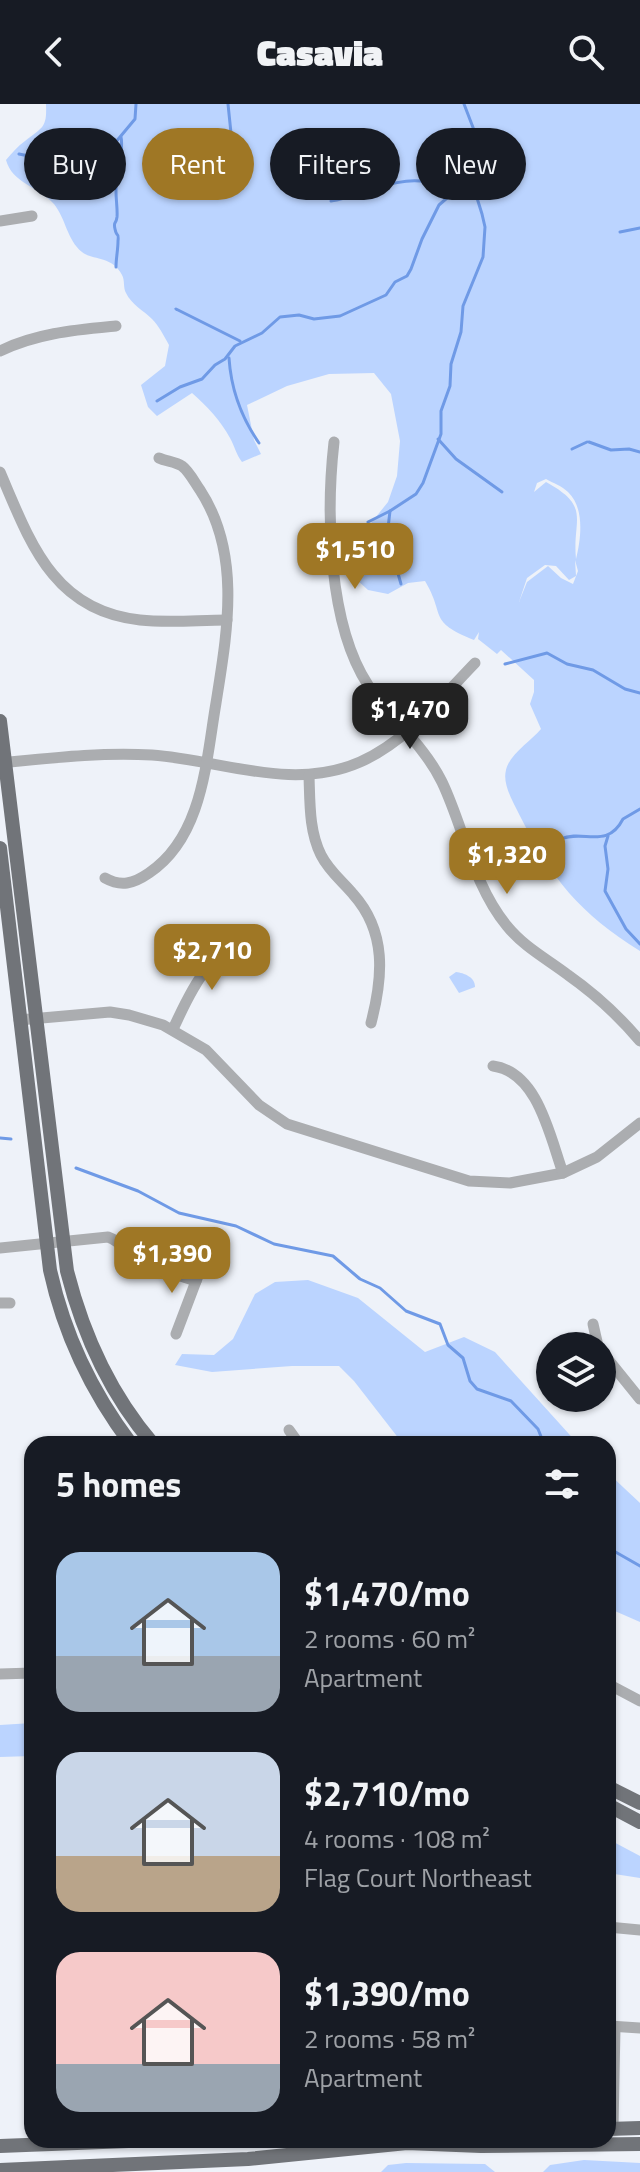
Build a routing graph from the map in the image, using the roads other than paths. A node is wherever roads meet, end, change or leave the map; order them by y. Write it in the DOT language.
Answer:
graph roads {
  1 [pos="32,216"];
  2 [pos="0,221"];
  3 [pos="116,326"];
  4 [pos="0,351"];
  5 [pos="334,442"];
  6 [pos="159,458"];
  7 [pos="0,472"];
  8 [pos="227,620"];
  9 [pos="475,663"];
  10 [pos="0,721"];
  11 [pos="405,731"];
  12 [pos="3,762"];
  13 [pos="206,762"];
  14 [pos="309,776"];
  15 [pos="0,848"];
  16 [pos="105,878"];
  17 [pos="250,947"];
  18 [pos="36,1018"];
  19 [pos="19,1020"];
  20 [pos="371,1023"];
  21 [pos="173,1029"];
  22 [pos="640,1041"];
  23 [pos="493,1066"];
  24 [pos="640,1123"];
  25 [pos="563,1173"];
  26 [pos="62,1240"];
  27 [pos="45,1242"];
  28 [pos="0,1248"];
  29 [pos="201,1268"];
  30 [pos="196,1281"];
  31 [pos="593,1324"];
  32 [pos="595,1332"];
  33 [pos="176,1334"];
  34 [pos="616,1369"];
  35 [pos="640,1399"];
  36 [pos="289,1430"];
  37 [pos="125,1436"];
  38 [pos="147,1436"];
  39 [pos="293,1436"];
  40 [pos="24,1673"];
  41 [pos="0,1674"];
  42 [pos="616,1688"];
  43 [pos="640,1701"];
  44 [pos="616,1791"];
  45 [pos="640,1803"];
  46 [pos="616,1809"];
  47 [pos="640,1822"];
  48 [pos="616,1928"];
  49 [pos="640,1930"];
  50 [pos="616,2026"];
  51 [pos="640,2028"];
  52 [pos="616,2128"];
  53 [pos="640,2128"];
  54 [pos="616,2144"];
  55 [pos="640,2144"];
  56 [pos="24,2145"];
  57 [pos="0,2146"];
  58 [pos="300,2148"];
  59 [pos="0,2170"];
  1 -- 2 [label="street"];
  3 -- 4 [label="street"];
  5 -- 11 [label="street"];
  6 -- 8 [label="street"];
  7 -- 8 [label="street"];
  8 -- 13 [label="street"];
  9 -- 11 [label="street"];
  10 -- 12 [label="main road"];
  11 -- 14 [label="street"];
  11 -- 22 [label="street"];
  12 -- 13 [label="street"];
  12 -- 18 [label="main road"];
  13 -- 14 [label="street"];
  13 -- 16 [label="street"];
  14 -- 20 [label="street"];
  15 -- 19 [label="main road"];
  17 -- 21 [label="street"];
  18 -- 19 [label="street"];
  18 -- 21 [label="street"];
  18 -- 26 [label="main road"];
  19 -- 27 [label="main road"];
  21 -- 25 [label="street"];
  23 -- 25 [label="street"];
  24 -- 25 [label="street"];
  26 -- 27 [label="street"];
  26 -- 30 [label="street"];
  26 -- 38 [label="main road"];
  27 -- 28 [label="street"];
  27 -- 37 [label="main road"];
  29 -- 30 [label="street"];
  30 -- 33 [label="street"];
  31 -- 32 [label="street"];
  34 -- 35 [label="street"];
  36 -- 39 [label="street"];
  40 -- 41 [label="street"];
  42 -- 43 [label="street"];
  44 -- 45 [label="main road"];
  46 -- 47 [label="main road"];
  48 -- 49 [label="street"];
  50 -- 51 [label="street"];
  52 -- 53 [label="main road"];
  54 -- 55 [label="main road"];
  56 -- 57 [label="main road"];
  58 -- 59 [label="main road"];
}
